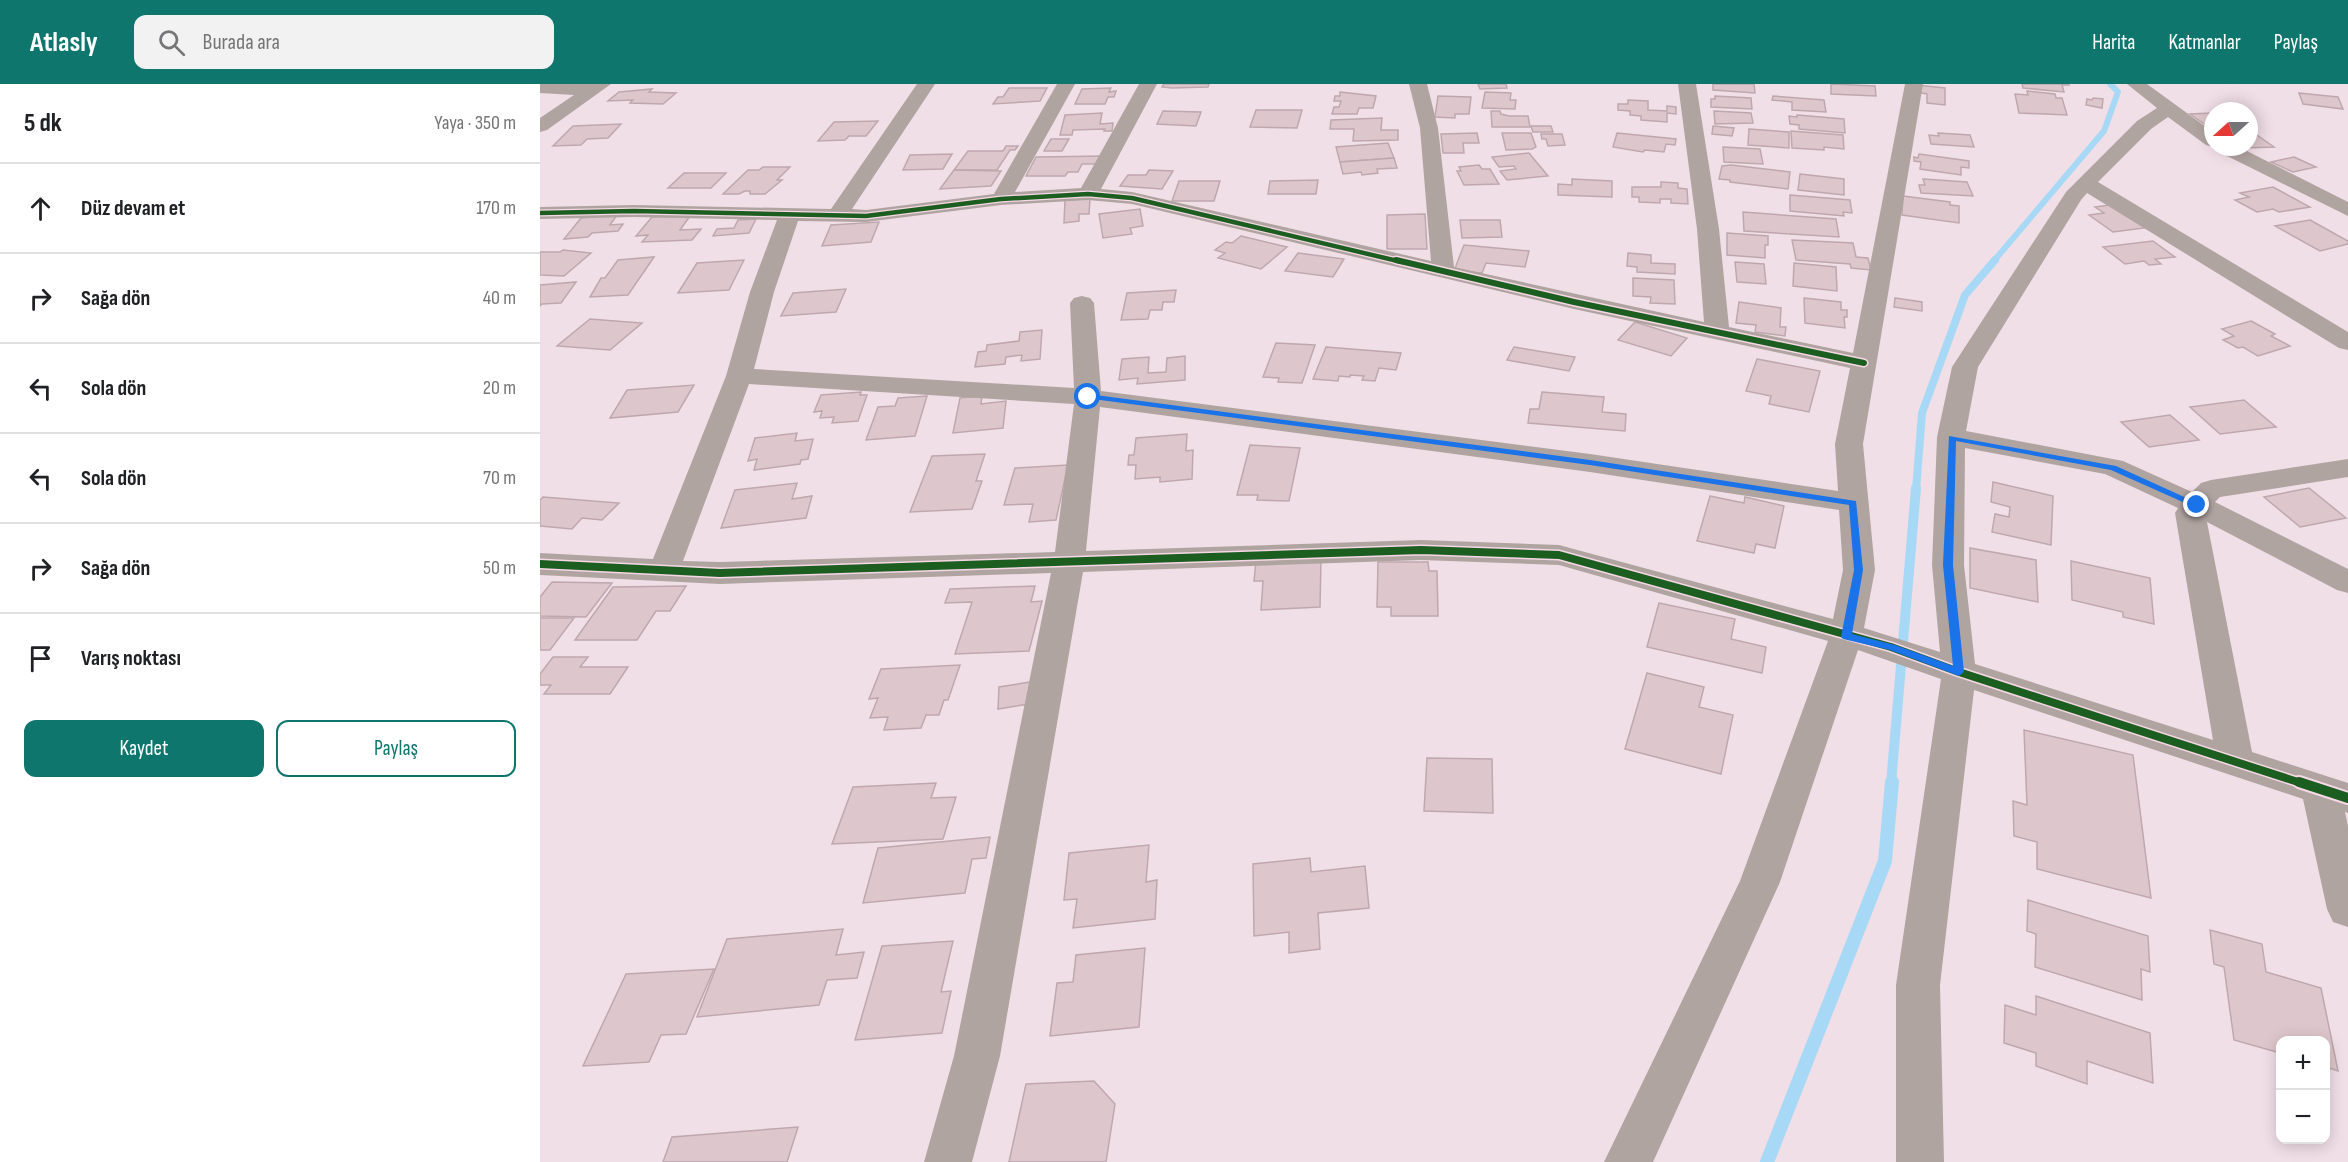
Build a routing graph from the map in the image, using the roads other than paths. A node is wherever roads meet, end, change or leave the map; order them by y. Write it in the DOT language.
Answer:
graph roads {
  1 [pos="926,84"];
  2 [pos="1066,84"];
  3 [pos="1148,84"];
  4 [pos="1419,84"];
  5 [pos="1687,84"];
  6 [pos="1914,84"];
  7 [pos="2136,84"];
  8 [pos="597,87"];
  9 [pos="540,88"];
  10 [pos="2167,108"];
  11 [pos="540,126"];
  12 [pos="2204,135"];
  13 [pos="2242,156"];
  14 [pos="2085,183"];
  15 [pos="1088,194"];
  16 [pos="1001,199"];
  17 [pos="2348,210"];
  18 [pos="789,216"];
  19 [pos="837,216"];
  20 [pos="544,222"];
  21 [pos="1443,272"];
  22 [pos="1082,303"];
  23 [pos="1717,332"];
  24 [pos="2348,343"];
  25 [pos="1864,363"];
  26 [pos="739,376"];
  27 [pos="1088,397"];
  28 [pos="1952,437"];
  29 [pos="2348,468"];
  30 [pos="1853,503"];
  31 [pos="2197,505"];
  32 [pos="1069,561"];
  33 [pos="540,564"];
  34 [pos="664,570"];
  35 [pos="2348,582"];
  36 [pos="1846,637"];
  37 [pos="1959,672"];
  38 [pos="2235,762"];
  39 [pos="2334,794"];
  40 [pos="2348,909"];
  41 [pos="948,1162"];
  42 [pos="1629,1162"];
  43 [pos="1920,1162"];
  1 -- 19 [label="street"];
  2 -- 16 [label="street"];
  3 -- 15 [label="street"];
  4 -- 21 [label="street"];
  5 -- 23 [label="street"];
  6 -- 25 [label="street"];
  7 -- 10 [label="street"];
  8 -- 9 [label="street"];
  8 -- 11 [label="street"];
  10 -- 12 [label="street"];
  10 -- 14 [label="street"];
  13 -- 17 [label="street"];
  14 -- 24 [label="street"];
  14 -- 28 [label="street"];
  15 -- 16 [label="street"];
  15 -- 21 [label="street"];
  16 -- 19 [label="street"];
  18 -- 19 [label="street"];
  18 -- 20 [label="street"];
  18 -- 26 [label="street"];
  21 -- 23 [label="street"];
  22 -- 27 [label="street"];
  23 -- 25 [label="street"];
  25 -- 30 [label="street"];
  26 -- 27 [label="street"];
  26 -- 34 [label="street"];
  27 -- 30 [label="street"];
  27 -- 32 [label="street"];
  28 -- 31 [label="street"];
  28 -- 37 [label="street"];
  29 -- 31 [label="street"];
  30 -- 36 [label="street"];
  31 -- 35 [label="street"];
  31 -- 38 [label="street"];
  32 -- 34 [label="street"];
  32 -- 36 [label="street"];
  32 -- 41 [label="street"];
  33 -- 34 [label="street"];
  36 -- 37 [label="street"];
  36 -- 42 [label="street"];
  37 -- 38 [label="street"];
  37 -- 43 [label="street"];
  38 -- 39 [label="street"];
  39 -- 40 [label="street"];
}
